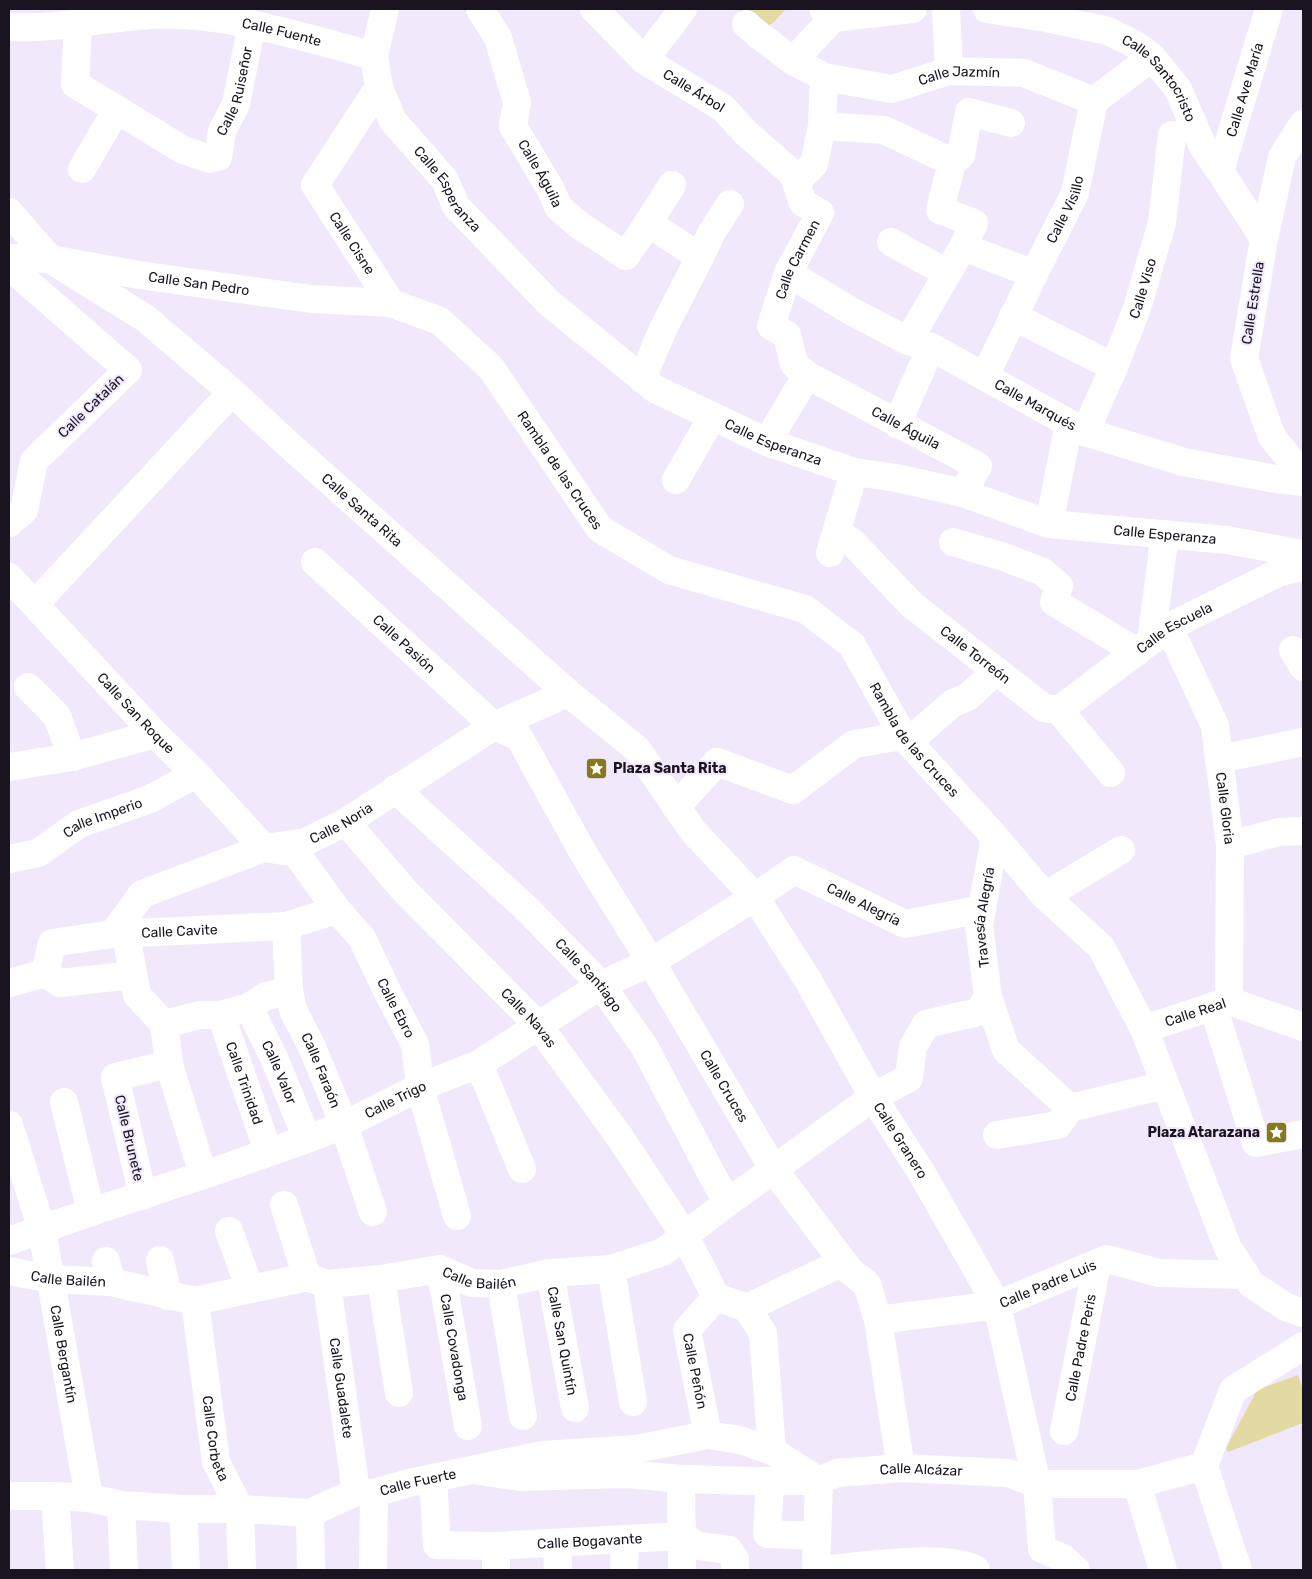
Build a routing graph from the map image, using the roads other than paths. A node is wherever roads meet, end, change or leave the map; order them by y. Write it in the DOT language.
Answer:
graph roads {
  1 [pos="385,9"];
  2 [pos="480,9"];
  3 [pos="594,9"];
  4 [pos="683,9"];
  5 [pos="913,9"];
  6 [pos="946,9"];
  7 [pos="987,9"];
  8 [pos="1269,9"];
  9 [pos="153,12"];
  10 [pos="187,12"];
  11 [pos="828,13"];
  12 [pos="9,23"];
  13 [pos="78,24"];
  14 [pos="252,24"];
  15 [pos="746,24"];
  16 [pos="9,27"];
  17 [pos="374,56"];
  18 [pos="1152,57"];
  19 [pos="644,60"];
  20 [pos="793,61"];
  21 [pos="949,71"];
  22 [pos="824,77"];
  23 [pos="378,87"];
  24 [pos="1094,101"];
  25 [pos="117,110"];
  26 [pos="1011,123"];
  27 [pos="1303,124"];
  28 [pos="822,126"];
  29 [pos="1172,136"];
  30 [pos="952,162"];
  31 [pos="82,169"];
  32 [pos="1220,171"];
  33 [pos="793,174"];
  34 [pos="672,184"];
  35 [pos="730,204"];
  36 [pos="9,212"];
  37 [pos="648,223"];
  38 [pos="1264,239"];
  39 [pos="891,242"];
  40 [pos="963,247"];
  41 [pos="700,257"];
  42 [pos="9,258"];
  43 [pos="50,259"];
  44 [pos="9,266"];
  45 [pos="788,273"];
  46 [pos="947,273"];
  47 [pos="1034,274"];
  48 [pos="391,303"];
  49 [pos="1013,316"];
  50 [pos="920,344"];
  51 [pos="1114,367"];
  52 [pos="808,375"];
  53 [pos="985,376"];
  54 [pos="642,379"];
  55 [pos="232,392"];
  56 [pos="712,416"];
  57 [pos="897,424"];
  58 [pos="1077,428"];
  59 [pos="767,442"];
  60 [pos="854,472"];
  61 [pos="1303,476"];
  62 [pos="676,480"];
  63 [pos="1303,482"];
  64 [pos="963,493"];
  65 [pos="9,522"];
  66 [pos="1049,524"];
  67 [pos="1166,534"];
  68 [pos="953,542"];
  69 [pos="1303,554"];
  70 [pos="315,562"];
  71 [pos="1303,567"];
  72 [pos="9,577"];
  73 [pos="35,604"];
  74 [pos="1152,640"];
  75 [pos="996,671"];
  76 [pos="28,687"];
  77 [pos="568,693"];
  78 [pos="1059,710"];
  79 [pos="494,726"];
  80 [pos="155,734"];
  81 [pos="906,739"];
  82 [pos="1303,742"];
  83 [pos="72,757"];
  84 [pos="1219,758"];
  85 [pos="9,767"];
  86 [pos="1111,773"];
  87 [pos="196,774"];
  88 [pos="395,789"];
  89 [pos="676,807"];
  90 [pos="346,822"];
  91 [pos="692,831"];
  92 [pos="1303,831"];
  93 [pos="995,836"];
  94 [pos="1230,845"];
  95 [pos="264,848"];
  96 [pos="1121,850"];
  97 [pos="9,859"];
  98 [pos="1045,896"];
  99 [pos="755,898"];
  100 [pos="982,909"];
  101 [pos="337,910"];
  102 [pos="286,926"];
  103 [pos="119,934"];
  104 [pos="651,962"];
  105 [pos="45,973"];
  106 [pos="133,975"];
  107 [pos="9,982"];
  108 [pos="601,985"];
  109 [pos="290,991"];
  110 [pos="988,997"];
  111 [pos="1221,1004"];
  112 [pos="249,1007"];
  113 [pos="221,1015"];
  114 [pos="164,1024"];
  115 [pos="538,1026"];
  116 [pos="1303,1027"];
  117 [pos="1144,1029"];
  118 [pos="169,1064"];
  119 [pos="479,1064"];
  120 [pos="1165,1085"];
  121 [pos="420,1087"];
  122 [pos="873,1097"];
  123 [pos="64,1102"];
  124 [pos="1070,1108"];
  125 [pos="9,1125"];
  126 [pos="344,1125"];
  127 [pos="1303,1134"];
  128 [pos="997,1135"];
  129 [pos="307,1139"];
  130 [pos="268,1151"];
  131 [pos="522,1169"];
  132 [pos="774,1170"];
  133 [pos="210,1173"];
  134 [pos="16,1174"];
  135 [pos="143,1196"];
  136 [pos="727,1203"];
  137 [pos="284,1205"];
  138 [pos="91,1212"];
  139 [pos="373,1212"];
  140 [pos="457,1216"];
  141 [pos="42,1230"];
  142 [pos="230,1231"];
  143 [pos="685,1236"];
  144 [pos="9,1242"];
  145 [pos="160,1260"];
  146 [pos="843,1262"];
  147 [pos="1097,1264"];
  148 [pos="439,1269"];
  149 [pos="611,1269"];
  150 [pos="9,1271"];
  151 [pos="550,1273"];
  152 [pos="1246,1275"];
  153 [pos="51,1279"];
  154 [pos="382,1279"];
  155 [pos="317,1280"];
  156 [pos="501,1284"];
  157 [pos="250,1289"];
  158 [pos="168,1296"];
  159 [pos="716,1297"];
  160 [pos="195,1301"];
  161 [pos="997,1305"];
  162 [pos="747,1308"];
  163 [pos="1303,1313"];
  164 [pos="878,1320"];
  165 [pos="1303,1346"];
  166 [pos="399,1393"];
  167 [pos="633,1402"];
  168 [pos="575,1408"];
  169 [pos="523,1416"];
  170 [pos="468,1426"];
  171 [pos="1064,1431"];
  172 [pos="708,1435"];
  173 [pos="772,1451"];
  174 [pos="1204,1466"];
  175 [pos="901,1468"];
  176 [pos="472,1470"];
  177 [pos="433,1478"];
  178 [pos="681,1478"];
  179 [pos="770,1481"];
  180 [pos="820,1481"];
  181 [pos="1037,1484"];
  182 [pos="1137,1484"];
  183 [pos="365,1493"];
  184 [pos="9,1496"];
  185 [pos="55,1496"];
  186 [pos="89,1498"];
  187 [pos="120,1505"];
  188 [pos="183,1509"];
  189 [pos="240,1509"];
  190 [pos="310,1512"];
  191 [pos="682,1536"];
  192 [pos="818,1536"];
  193 [pos="625,1539"];
  194 [pos="557,1544"];
  195 [pos="496,1558"];
  196 [pos="1040,1560"];
  197 [pos="735,1564"];
  198 [pos="920,1566"];
  199 [pos="60,1570"];
  200 [pos="124,1570"];
  201 [pos="186,1570"];
  202 [pos="242,1570"];
  203 [pos="311,1570"];
  204 [pos="373,1570"];
  205 [pos="558,1570"];
  206 [pos="624,1570"];
  207 [pos="682,1570"];
  208 [pos="816,1570"];
  209 [pos="820,1570"];
  210 [pos="976,1570"];
  211 [pos="1076,1570"];
  212 [pos="1163,1570"];
  213 [pos="1238,1570"];
  1 -- 17 [label="street"];
  2 -- 37 [label="street, Calle Águila"];
  3 -- 19 [label="street, Calle Árbol"];
  4 -- 19 [label="street"];
  5 -- 11 [label="street"];
  6 -- 21 [label="street"];
  7 -- 18 [label="street, Calle Santocristo"];
  8 -- 32 [label="street, Calle Ave María"];
  9 -- 10 [label="street, Calle Fuente"];
  9 -- 13 [label="street, Calle Fuente"];
  10 -- 14 [label="street, Calle Fuente"];
  11 -- 20 [label="street"];
  12 -- 16 [label="street"];
  13 -- 16 [label="street, Calle Fuente"];
  13 -- 25 [label="street"];
  14 -- 17 [label="street, Calle Fuente"];
  14 -- 25 [label="street, Calle Ruiseñor"];
  15 -- 20 [label="street"];
  17 -- 23 [label="street"];
  18 -- 24 [label="street"];
  18 -- 32 [label="street, Calle Santocristo"];
  19 -- 33 [label="street, Calle Árbol"];
  20 -- 22 [label="street, Calle Jazmín"];
  21 -- 22 [label="street, Calle Jazmín"];
  21 -- 24 [label="street, Calle Jazmín"];
  22 -- 28 [label="street"];
  23 -- 48 [label="street, Calle Cisne"];
  23 -- 54 [label="street, Calle Esperanza"];
  24 -- 47 [label="street, Calle Visillo"];
  25 -- 31 [label="street"];
  26 -- 30 [label="street"];
  27 -- 38 [label="street, Calle Estrella"];
  28 -- 30 [label="street"];
  28 -- 33 [label="street"];
  29 -- 51 [label="street, Calle Viso"];
  30 -- 40 [label="street"];
  32 -- 38 [label="street, Calle Santocristo"];
  33 -- 45 [label="street, Calle Carmen"];
  34 -- 37 [label="street"];
  35 -- 41 [label="street"];
  36 -- 43 [label="street, Calle Santa Rita"];
  37 -- 41 [label="street"];
  38 -- 61 [label="street, Calle Estrella"];
  39 -- 46 [label="street"];
  40 -- 46 [label="street"];
  40 -- 47 [label="street"];
  41 -- 54 [label="street"];
  42 -- 43 [label="street, Calle San Pedro"];
  43 -- 48 [label="street, Calle San Pedro"];
  43 -- 55 [label="street, Calle Santa Rita"];
  44 -- 65 [label="street, Calle Catalán"];
  45 -- 50 [label="street, Calle Marqués"];
  45 -- 52 [label="street, Calle Carmen"];
  46 -- 50 [label="street"];
  47 -- 49 [label="street, Calle Visillo"];
  48 -- 81 [label="street, Rambla de las Cruces"];
  49 -- 51 [label="street"];
  49 -- 53 [label="street, Calle Visillo"];
  50 -- 53 [label="street, Calle Marqués"];
  50 -- 57 [label="street"];
  51 -- 58 [label="street, Calle Viso"];
  52 -- 57 [label="street, Calle Águila"];
  52 -- 59 [label="street"];
  53 -- 58 [label="street, Calle Marqués"];
  54 -- 56 [label="street, Calle Esperanza"];
  55 -- 73 [label="street"];
  55 -- 77 [label="street, Calle Santa Rita"];
  56 -- 59 [label="street, Calle Esperanza"];
  56 -- 62 [label="street"];
  57 -- 64 [label="street, Calle Águila"];
  58 -- 63 [label="street, Calle Marqués"];
  58 -- 66 [label="street, Calle Viso"];
  59 -- 60 [label="street, Calle Esperanza"];
  60 -- 64 [label="street, Calle Esperanza"];
  60 -- 75 [label="street, Calle Torreón"];
  64 -- 66 [label="street, Calle Esperanza"];
  66 -- 67 [label="street, Calle Esperanza"];
  67 -- 69 [label="street, Calle Esperanza"];
  67 -- 74 [label="street"];
  68 -- 74 [label="street"];
  70 -- 79 [label="street, Calle Pasión"];
  71 -- 74 [label="street, Calle Escuela"];
  72 -- 73 [label="street, Calle San Roque"];
  73 -- 80 [label="street, Calle San Roque"];
  74 -- 78 [label="street, Calle Escuela"];
  74 -- 84 [label="street, Calle Gloria"];
  75 -- 78 [label="street, Calle Torreón"];
  75 -- 81 [label="street"];
  76 -- 83 [label="street"];
  77 -- 79 [label="street, Calle Noria"];
  77 -- 89 [label="street, Calle Santa Rita"];
  78 -- 86 [label="street"];
  79 -- 88 [label="street, Calle Noria"];
  79 -- 104 [label="street, Calle Cruces"];
  80 -- 83 [label="street"];
  80 -- 87 [label="street, Calle San Roque"];
  81 -- 89 [label="street"];
  81 -- 93 [label="street, Rambla de las Cruces"];
  82 -- 84 [label="street"];
  83 -- 85 [label="street"];
  84 -- 94 [label="street, Calle Gloria"];
  87 -- 95 [label="street, Calle San Roque"];
  87 -- 97 [label="street, Calle Imperio"];
  88 -- 90 [label="street, Calle Noria"];
  88 -- 108 [label="street, Calle Santiago"];
  89 -- 91 [label="street, Calle Santa Rita"];
  90 -- 95 [label="street, Calle Noria"];
  90 -- 115 [label="street, Calle Navas"];
  91 -- 99 [label="street, Calle Granero"];
  92 -- 94 [label="street"];
  93 -- 98 [label="street, Rambla de las Cruces"];
  93 -- 100 [label="street, Travesía Alegría"];
  94 -- 111 [label="street, Calle Gloria"];
  95 -- 101 [label="street, Calle Ebro"];
  95 -- 103 [label="street, Calle Noria"];
  96 -- 98 [label="street"];
  98 -- 117 [label="street, Rambla de las Cruces"];
  99 -- 100 [label="street, Calle Alegría"];
  99 -- 104 [label="street, Calle Trigo"];
  99 -- 122 [label="street, Calle Granero"];
  100 -- 110 [label="street, Travesía Alegría"];
  101 -- 102 [label="street, Calle Cavite"];
  101 -- 121 [label="street, Calle Ebro"];
  102 -- 103 [label="street, Calle Cavite"];
  102 -- 109 [label="street, Calle Faraón"];
  103 -- 105 [label="street, Calle Cavite"];
  103 -- 106 [label="street"];
  104 -- 108 [label="street, Calle Trigo"];
  104 -- 132 [label="street, Calle Cruces"];
  105 -- 106 [label="street"];
  105 -- 107 [label="street"];
  106 -- 114 [label="street"];
  108 -- 115 [label="street, Calle Trigo"];
  108 -- 136 [label="street, Calle Santiago"];
  109 -- 112 [label="street"];
  109 -- 126 [label="street, Calle Faraón"];
  110 -- 122 [label="street"];
  110 -- 124 [label="street, Travesía Alegría"];
  111 -- 116 [label="street, Calle Real"];
  111 -- 117 [label="street, Calle Real"];
  111 -- 127 [label="street, Calle Gloria"];
  112 -- 113 [label="street"];
  112 -- 129 [label="street, Calle Valor"];
  113 -- 114 [label="street"];
  113 -- 130 [label="street, Calle Trinidad"];
  114 -- 118 [label="street"];
  115 -- 119 [label="street, Calle Trigo"];
  115 -- 143 [label="street, Calle Navas"];
  117 -- 120 [label="street, Rambla de las Cruces"];
  118 -- 133 [label="street"];
  118 -- 135 [label="street, Calle Brunete"];
  119 -- 121 [label="street, Calle Trigo"];
  119 -- 131 [label="street"];
  120 -- 124 [label="street"];
  120 -- 152 [label="street, Rambla de las Cruces"];
  121 -- 126 [label="street, Calle Trigo"];
  121 -- 140 [label="street, Calle Ebro"];
  122 -- 132 [label="street, Calle Bailén"];
  122 -- 161 [label="street, Calle Granero"];
  123 -- 138 [label="street"];
  124 -- 128 [label="street"];
  125 -- 134 [label="street, Calle Bergantín"];
  126 -- 129 [label="street, Calle Trigo"];
  126 -- 139 [label="street, Calle Faraón"];
  129 -- 130 [label="street, Calle Trigo"];
  130 -- 133 [label="street, Calle Trigo"];
  132 -- 136 [label="street, Calle Bailén"];
  132 -- 146 [label="street, Calle Cruces"];
  133 -- 135 [label="street, Calle Trigo"];
  134 -- 141 [label="street, Calle Bergantín"];
  135 -- 138 [label="street, Calle Trigo"];
  136 -- 143 [label="street, Calle Bailén"];
  137 -- 155 [label="street"];
  138 -- 141 [label="street, Calle Trigo"];
  141 -- 144 [label="street, Calle Trigo"];
  141 -- 153 [label="street, Calle Bergantín"];
  142 -- 157 [label="street"];
  143 -- 149 [label="street, Calle Bailén"];
  143 -- 159 [label="street"];
  145 -- 158 [label="street"];
  146 -- 162 [label="street"];
  146 -- 164 [label="street, Calle Cruces"];
  147 -- 152 [label="street, Calle Padre Luis"];
  147 -- 161 [label="street, Calle Padre Luis"];
  147 -- 171 [label="street, Calle Padre Peris"];
  148 -- 154 [label="street, Calle Bailén"];
  148 -- 156 [label="street, Calle Bailén"];
  148 -- 170 [label="street, Calle Covadonga"];
  149 -- 151 [label="street, Calle Bailén"];
  149 -- 167 [label="street"];
  150 -- 153 [label="street, Calle Bailén"];
  151 -- 156 [label="street, Calle Bailén"];
  151 -- 168 [label="street, Calle San Quintín"];
  152 -- 163 [label="street, Rambla de las Cruces"];
  153 -- 158 [label="street, Calle Bailén"];
  153 -- 186 [label="street, Calle Bergantín"];
  154 -- 155 [label="street, Calle Bailén"];
  154 -- 166 [label="street"];
  155 -- 157 [label="street, Calle Bailén"];
  155 -- 183 [label="street, Calle Guadalete"];
  156 -- 169 [label="street"];
  157 -- 160 [label="street, Calle Bailén"];
  158 -- 160 [label="street, Calle Bailén"];
  159 -- 162 [label="street"];
  159 -- 172 [label="street, Calle Peñón"];
  160 -- 189 [label="street, Calle Corbeta"];
  161 -- 164 [label="street, Calle Padre Luis"];
  161 -- 181 [label="street, Calle Granero"];
  162 -- 173 [label="street"];
  164 -- 175 [label="street, Calle Cruces"];
  165 -- 174 [label="street"];
  172 -- 173 [label="street, Calle Fuerte"];
  172 -- 176 [label="street, Calle Fuerte"];
  173 -- 180 [label="street, Calle Fuerte"];
  174 -- 182 [label="street, Calle Alcázar"];
  174 -- 213 [label="street"];
  175 -- 180 [label="street, Calle Alcázar"];
  175 -- 181 [label="street, Calle Alcázar"];
  176 -- 177 [label="street, Calle Fuerte"];
  176 -- 178 [label="street, Calle Alcázar"];
  177 -- 183 [label="street, Calle Fuerte"];
  177 -- 195 [label="street, Calle Bogavante"];
  178 -- 179 [label="street, Calle Alcázar"];
  178 -- 191 [label="street"];
  179 -- 180 [label="street, Calle Alcázar"];
  179 -- 192 [label="street"];
  180 -- 192 [label="street"];
  181 -- 182 [label="street, Calle Alcázar"];
  181 -- 196 [label="street, Calle Granero"];
  182 -- 212 [label="street"];
  183 -- 190 [label="street, Calle Fuerte"];
  183 -- 204 [label="street, Calle Guadalete"];
  184 -- 185 [label="street, Calle Fuerte"];
  185 -- 186 [label="street, Calle Fuerte"];
  185 -- 199 [label="street"];
  186 -- 187 [label="street, Calle Fuerte"];
  187 -- 188 [label="street, Calle Fuerte"];
  187 -- 200 [label="street"];
  188 -- 189 [label="street, Calle Fuerte"];
  188 -- 201 [label="street"];
  189 -- 190 [label="street, Calle Fuerte"];
  189 -- 202 [label="street, Calle Corbeta"];
  190 -- 203 [label="street"];
  191 -- 193 [label="street, Calle Bogavante"];
  191 -- 197 [label="street, Calle Bogavante"];
  191 -- 207 [label="street"];
  192 -- 208 [label="street"];
  193 -- 194 [label="street, Calle Bogavante"];
  193 -- 206 [label="street"];
  194 -- 195 [label="street, Calle Bogavante"];
  194 -- 205 [label="street"];
  196 -- 211 [label="street"];
  198 -- 209 [label="street"];
  198 -- 210 [label="street"];
}
